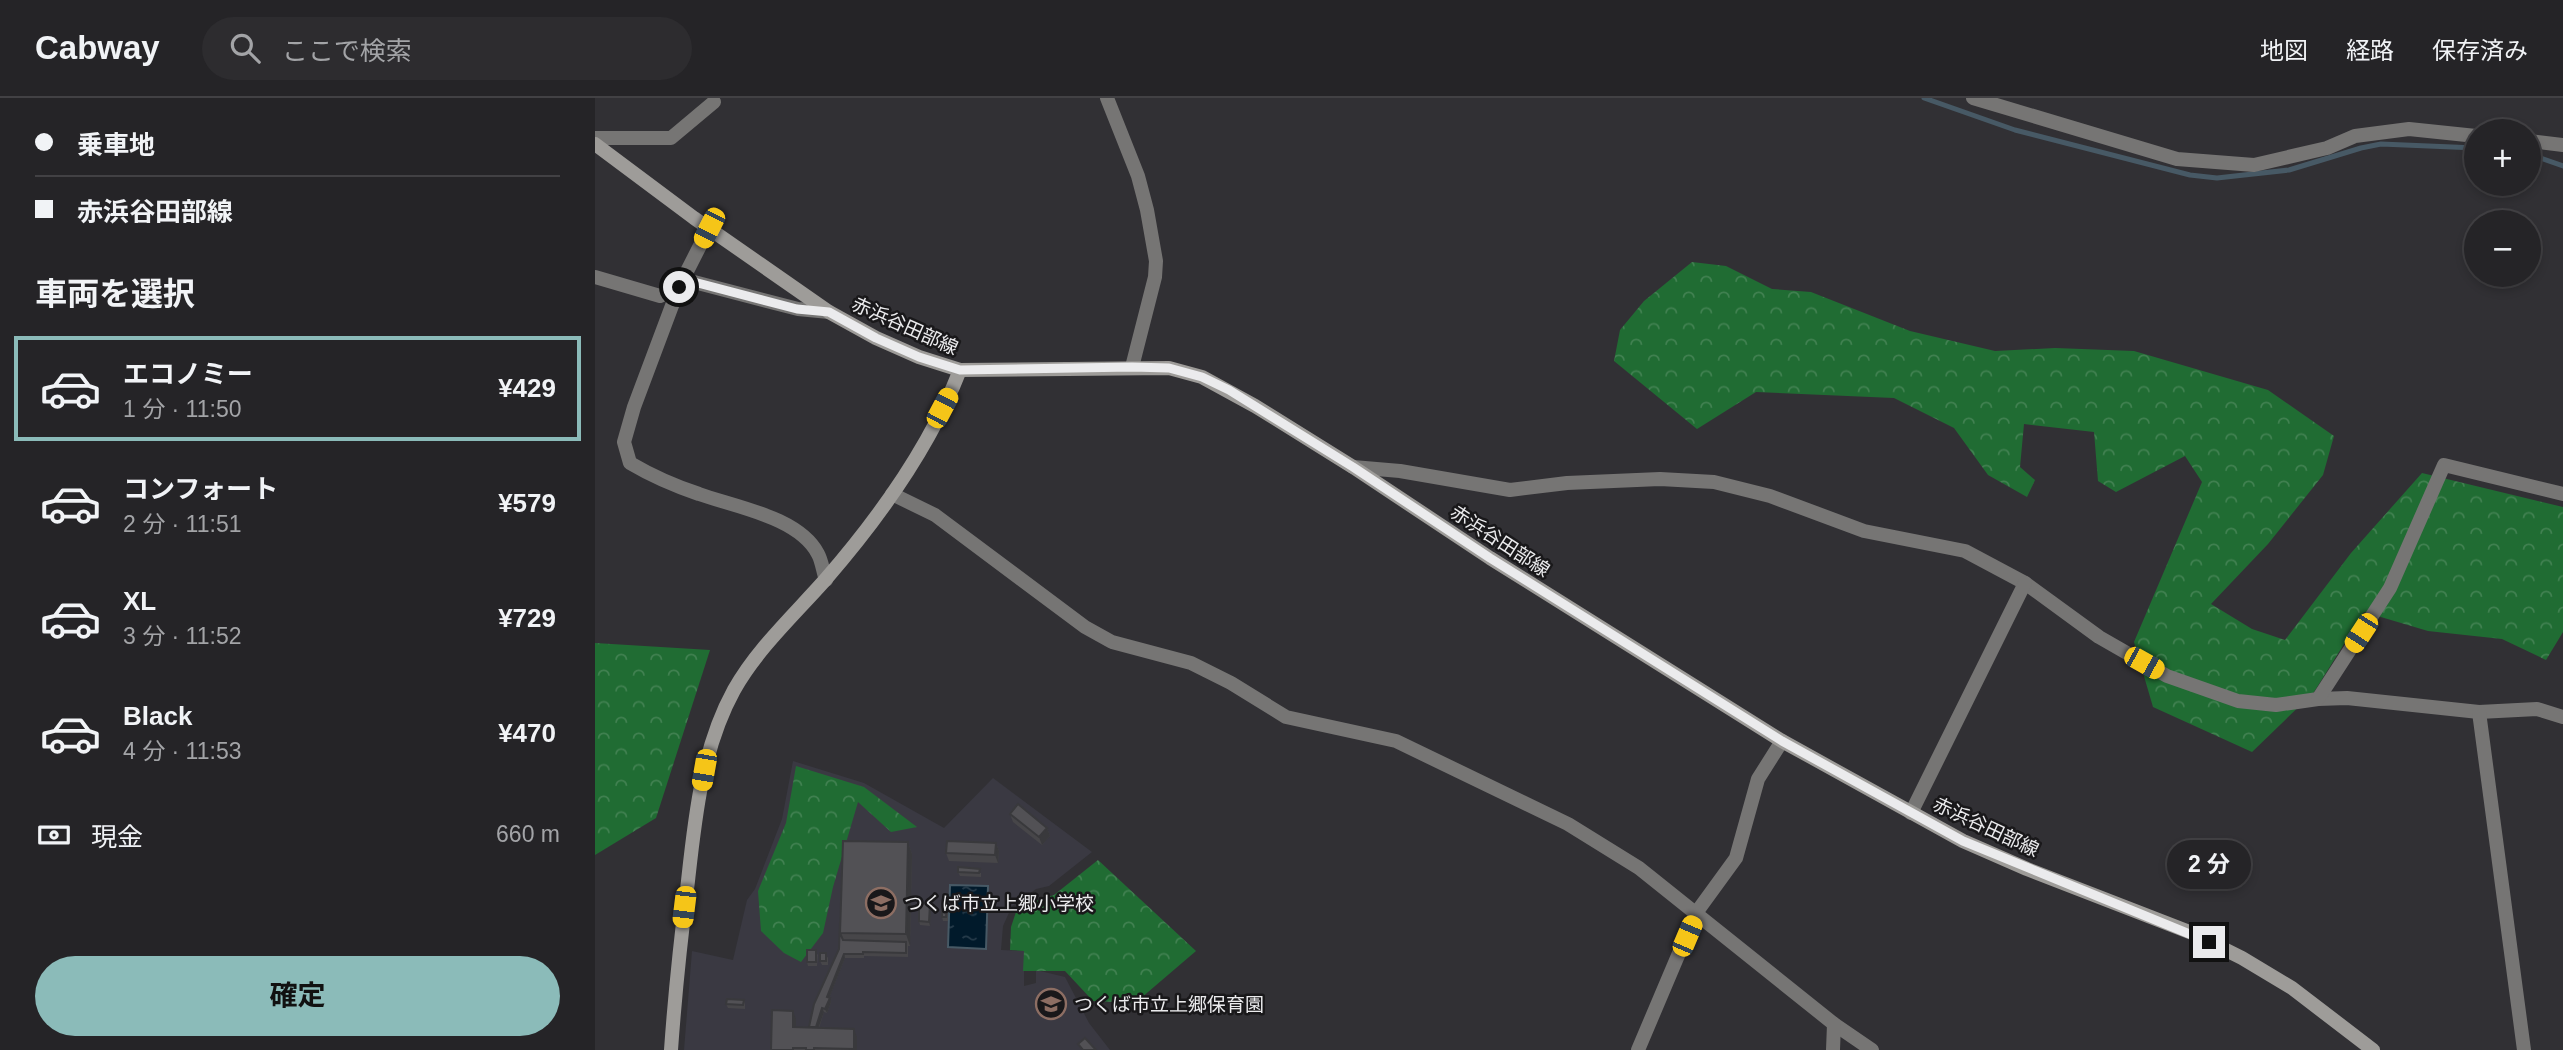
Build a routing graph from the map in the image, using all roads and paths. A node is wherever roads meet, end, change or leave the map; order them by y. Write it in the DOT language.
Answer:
graph roads {
  1 [pos="1107,98"];
  2 [pos="1973,98"];
  3 [pos="715,102"];
  4 [pos="2464,135"];
  5 [pos="595,138"];
  6 [pos="2541,142"];
  7 [pos="595,144"];
  8 [pos="2563,145"];
  9 [pos="709,228"];
  10 [pos="595,277"];
  11 [pos="679,287"];
  12 [pos="829,312"];
  13 [pos="1132,367"];
  14 [pos="960,370"];
  15 [pos="1353,467"];
  16 [pos="893,494"];
  17 [pos="2563,494"];
  18 [pos="826,580"];
  19 [pos="2025,583"];
  20 [pos="2318,699"];
  21 [pos="2479,712"];
  22 [pos="2563,717"];
  23 [pos="1782,741"];
  24 [pos="1912,813"];
  25 [pos="1696,914"];
  26 [pos="1834,1024"];
  27 [pos="671,1050"];
  28 [pos="1638,1050"];
  29 [pos="1833,1050"];
  30 [pos="1872,1050"];
  31 [pos="2373,1050"];
  32 [pos="2524,1050"];
  1 -- 13 [label="street"];
  2 -- 4 [label="street"];
  3 -- 5 [label="street"];
  6 -- 8 [label="street"];
  7 -- 9 [label="main road, 赤浜谷田部線"];
  9 -- 11 [label="street"];
  9 -- 12 [label="main road, 赤浜谷田部線"];
  10 -- 11 [label="street"];
  11 -- 12 [label="street"];
  11 -- 18 [label="street"];
  12 -- 14 [label="main road, 赤浜谷田部線"];
  13 -- 14 [label="main road, 赤浜谷田部線"];
  13 -- 15 [label="main road, 赤浜谷田部線"];
  14 -- 16 [label="main road"];
  15 -- 19 [label="street"];
  15 -- 23 [label="main road, 赤浜谷田部線"];
  16 -- 18 [label="main road"];
  16 -- 25 [label="street"];
  17 -- 20 [label="street"];
  18 -- 27 [label="main road"];
  19 -- 20 [label="street"];
  19 -- 24 [label="street"];
  20 -- 21 [label="street"];
  21 -- 22 [label="street"];
  21 -- 32 [label="street"];
  23 -- 24 [label="main road, 赤浜谷田部線"];
  23 -- 25 [label="street"];
  24 -- 31 [label="main road, 赤浜谷田部線"];
  25 -- 26 [label="street"];
  25 -- 28 [label="street"];
  26 -- 29 [label="street"];
  26 -- 30 [label="street"];
}
